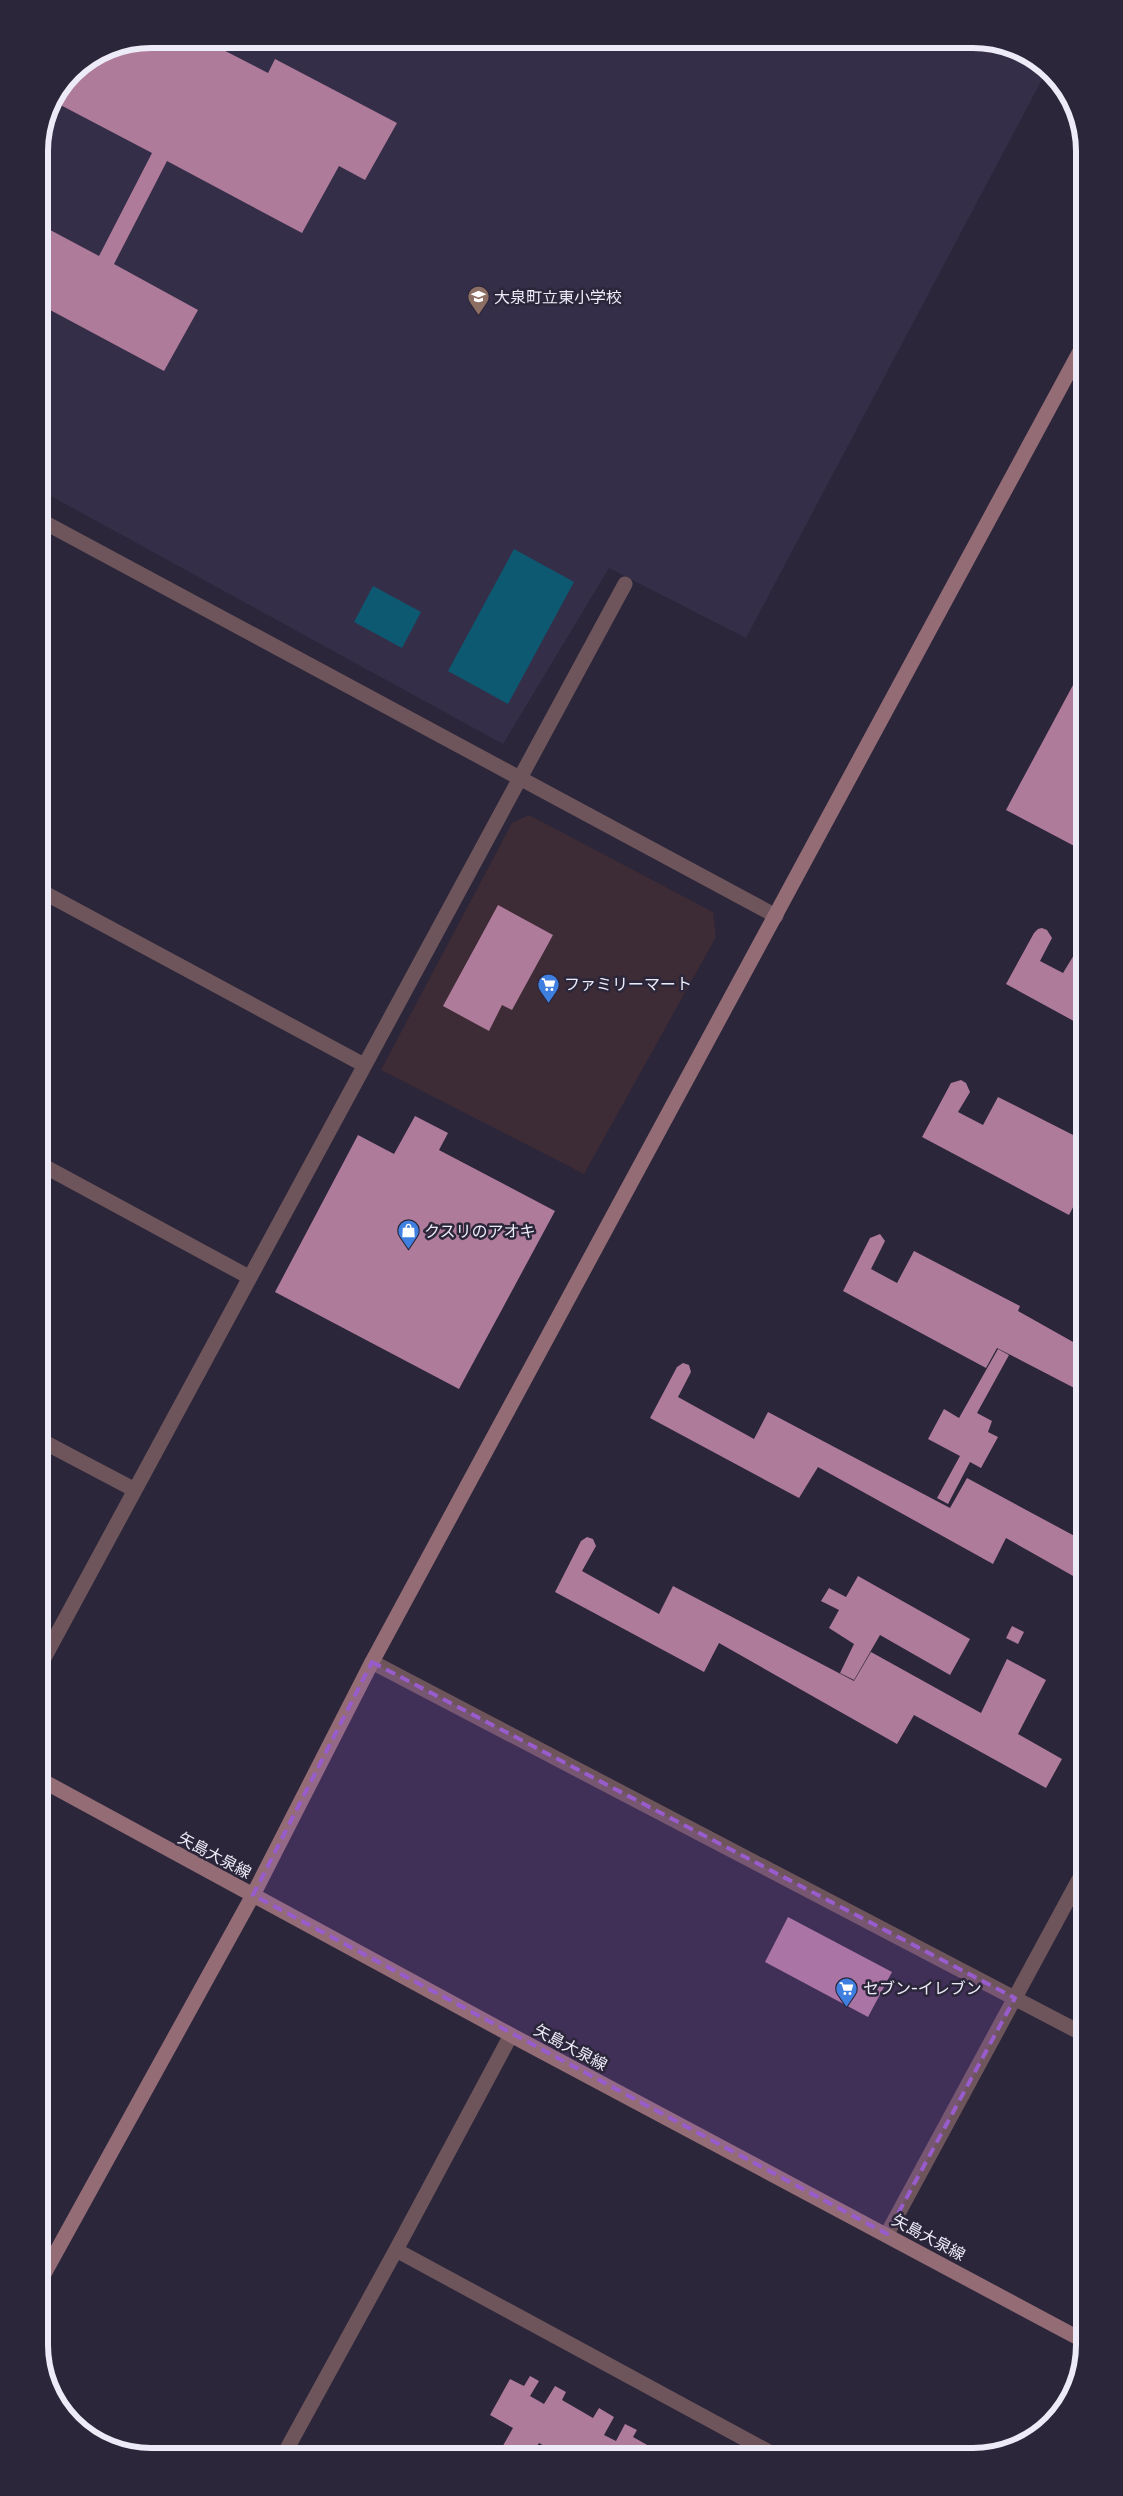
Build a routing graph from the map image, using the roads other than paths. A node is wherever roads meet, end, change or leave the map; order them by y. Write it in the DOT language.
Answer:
graph roads {
  1 [pos="1076,359"];
  2 [pos="48,524"];
  3 [pos="625,584"];
  4 [pos="520,777"];
  5 [pos="48,895"];
  6 [pos="776,916"];
  7 [pos="364,1065"];
  8 [pos="48,1168"];
  9 [pos="249,1278"];
  10 [pos="48,1444"];
  11 [pos="134,1490"];
  12 [pos="48,1651"];
  13 [pos="372,1662"];
  14 [pos="48,1784"];
  15 [pos="1076,1885"];
  16 [pos="253,1895"];
  17 [pos="1015,1998"];
  18 [pos="1076,2030"];
  19 [pos="511,2035"];
  20 [pos="887,2234"];
  21 [pos="396,2250"];
  22 [pos="48,2267"];
  23 [pos="1076,2337"];
  24 [pos="287,2448"];
  25 [pos="762,2448"];
  1 -- 6 [label="street"];
  2 -- 4 [label="street"];
  3 -- 4 [label="street"];
  4 -- 6 [label="street"];
  4 -- 7 [label="street"];
  5 -- 7 [label="street"];
  6 -- 13 [label="street"];
  7 -- 9 [label="street"];
  8 -- 9 [label="street"];
  9 -- 11 [label="street"];
  10 -- 11 [label="street"];
  11 -- 12 [label="street"];
  13 -- 16 [label="street"];
  13 -- 17 [label="street"];
  14 -- 16 [label="street, 矢島大泉線"];
  15 -- 17 [label="street"];
  16 -- 19 [label="street, 矢島大泉線"];
  16 -- 22 [label="street"];
  17 -- 18 [label="street"];
  17 -- 20 [label="street"];
  19 -- 20 [label="street, 矢島大泉線"];
  19 -- 21 [label="street"];
  20 -- 23 [label="street, 矢島大泉線"];
  21 -- 24 [label="street"];
  21 -- 25 [label="street"];
}
